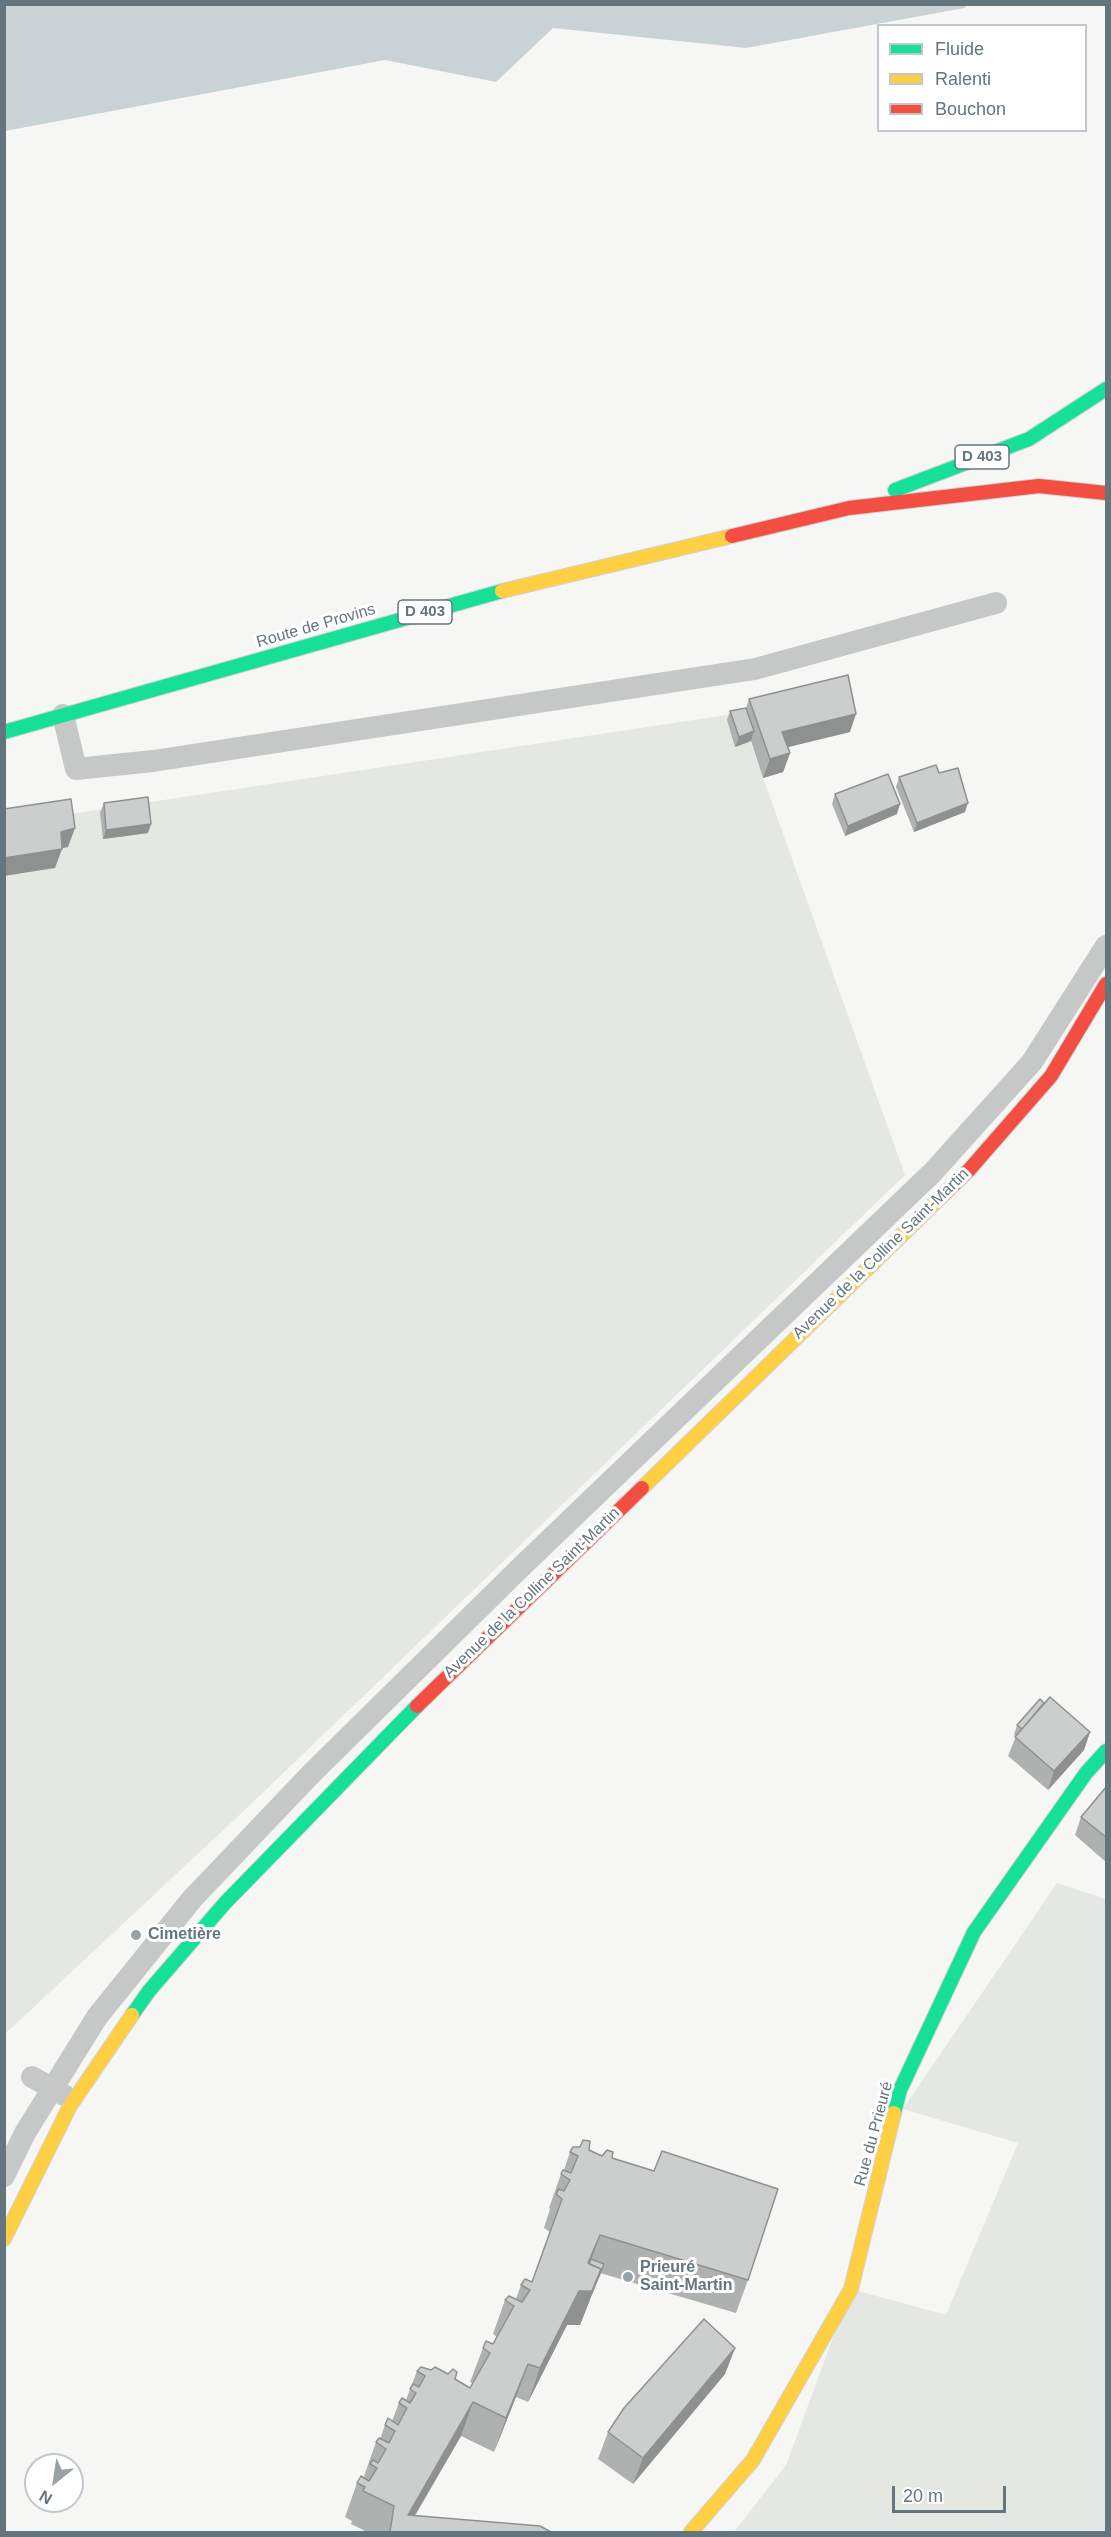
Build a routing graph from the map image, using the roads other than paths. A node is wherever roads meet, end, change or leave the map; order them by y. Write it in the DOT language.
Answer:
graph roads {
  1 [pos="1107,389"];
  2 [pos="1107,494"];
  3 [pos="849,508"];
  4 [pos="996,603"];
  5 [pos="63,715"];
  6 [pos="4,732"];
  7 [pos="1107,946"];
  8 [pos="1107,984"];
  9 [pos="1107,1751"];
  10 [pos="32,2076"];
  11 [pos="52,2089"];
  12 [pos="75,2099"];
  13 [pos="4,2176"];
  14 [pos="4,2239"];
  15 [pos="691,2532"];
  1 -- 3 [label="street, D 403"];
  2 -- 3 [label="street, D 403"];
  3 -- 5 [label="street, Route de Provins / D 403"];
  4 -- 5 [label="lane"];
  5 -- 6 [label="street, Route de Provins / D 403"];
  7 -- 11 [label="lane, Avenue de la Colline Saint-Martin"];
  8 -- 12 [label="street, Avenue de la Colline Saint-Martin"];
  9 -- 15 [label="street, Rue du Prieuré"];
  10 -- 11 [label="lane"];
  11 -- 12 [label="lane"];
  11 -- 13 [label="lane, Avenue de la Colline Saint-Martin"];
  12 -- 14 [label="street, Avenue de la Colline Saint-Martin"];
}
